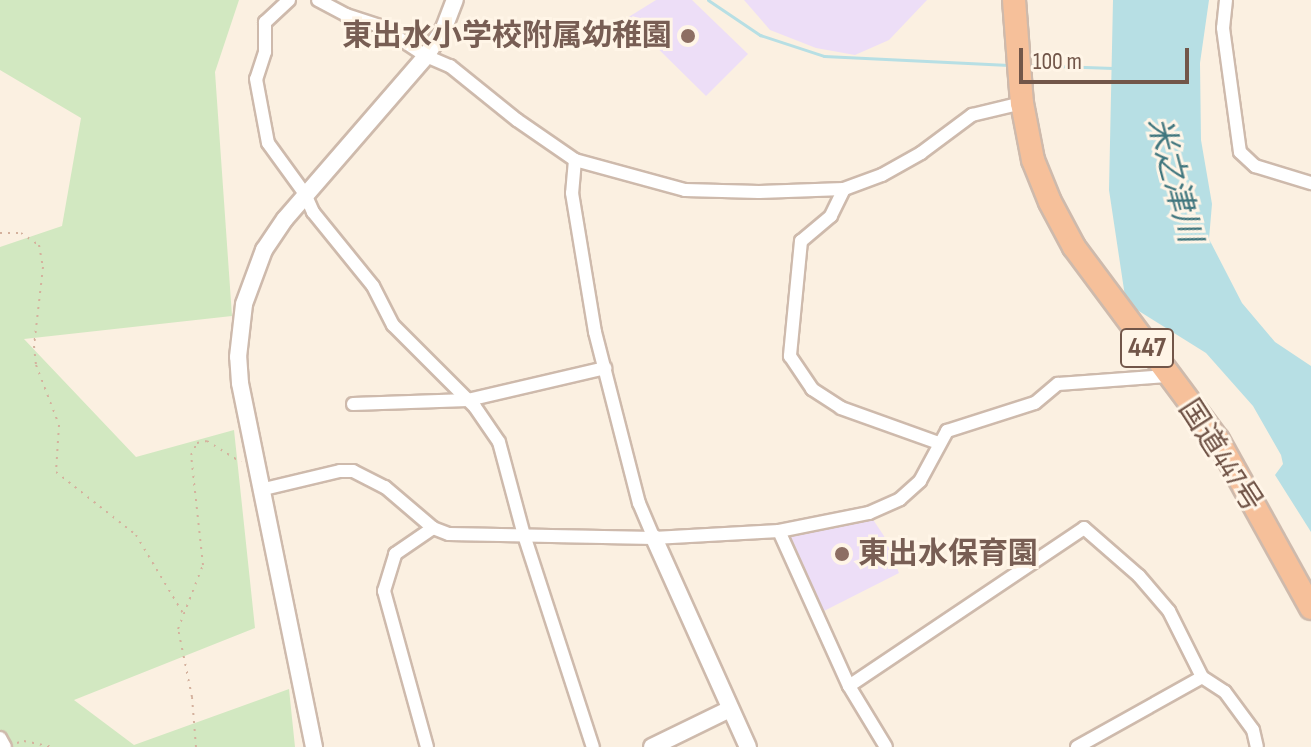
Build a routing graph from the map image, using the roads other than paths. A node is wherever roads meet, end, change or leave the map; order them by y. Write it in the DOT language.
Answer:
graph roads {
  1 [pos="289,0"];
  2 [pos="318,0"];
  3 [pos="455,0"];
  4 [pos="1014,0"];
  5 [pos="1226,0"];
  6 [pos="426,56"];
  7 [pos="1022,103"];
  8 [pos="575,160"];
  9 [pos="1311,183"];
  10 [pos="844,189"];
  11 [pos="305,194"];
  12 [pos="605,368"];
  13 [pos="1167,376"];
  14 [pos="468,400"];
  15 [pos="353,404"];
  16 [pos="939,443"];
  17 [pos="260,490"];
  18 [pos="433,528"];
  19 [pos="779,531"];
  20 [pos="524,535"];
  21 [pos="654,538"];
  22 [pos="1311,608"];
  23 [pos="1202,677"];
  24 [pos="849,686"];
  25 [pos="730,709"];
  26 [pos="0,738"];
  27 [pos="7,747"];
  28 [pos="314,747"];
  29 [pos="427,747"];
  30 [pos="593,747"];
  31 [pos="652,747"];
  32 [pos="748,747"];
  33 [pos="886,747"];
  34 [pos="1077,747"];
  35 [pos="1257,747"];
  1 -- 11 [label="street"];
  2 -- 6 [label="street"];
  3 -- 6 [label="street"];
  4 -- 7 [label="highway, 国道447号 / 447"];
  5 -- 9 [label="street"];
  6 -- 8 [label="street"];
  6 -- 11 [label="street"];
  7 -- 10 [label="street"];
  7 -- 13 [label="highway, 国道447号 / 447"];
  8 -- 10 [label="street"];
  8 -- 12 [label="street"];
  10 -- 16 [label="street"];
  11 -- 14 [label="street"];
  11 -- 17 [label="street"];
  12 -- 14 [label="street"];
  12 -- 21 [label="street"];
  13 -- 16 [label="street"];
  13 -- 22 [label="highway, 国道447号 / 447"];
  14 -- 15 [label="street"];
  14 -- 20 [label="street"];
  16 -- 19 [label="street"];
  17 -- 18 [label="street"];
  17 -- 28 [label="street"];
  18 -- 20 [label="street"];
  18 -- 29 [label="street"];
  19 -- 21 [label="street"];
  19 -- 24 [label="street"];
  20 -- 21 [label="street"];
  20 -- 30 [label="street"];
  21 -- 25 [label="street"];
  23 -- 24 [label="street"];
  23 -- 34 [label="street"];
  23 -- 35 [label="street"];
  24 -- 33 [label="street"];
  25 -- 31 [label="street"];
  25 -- 32 [label="street"];
  26 -- 27 [label="street"];
}
